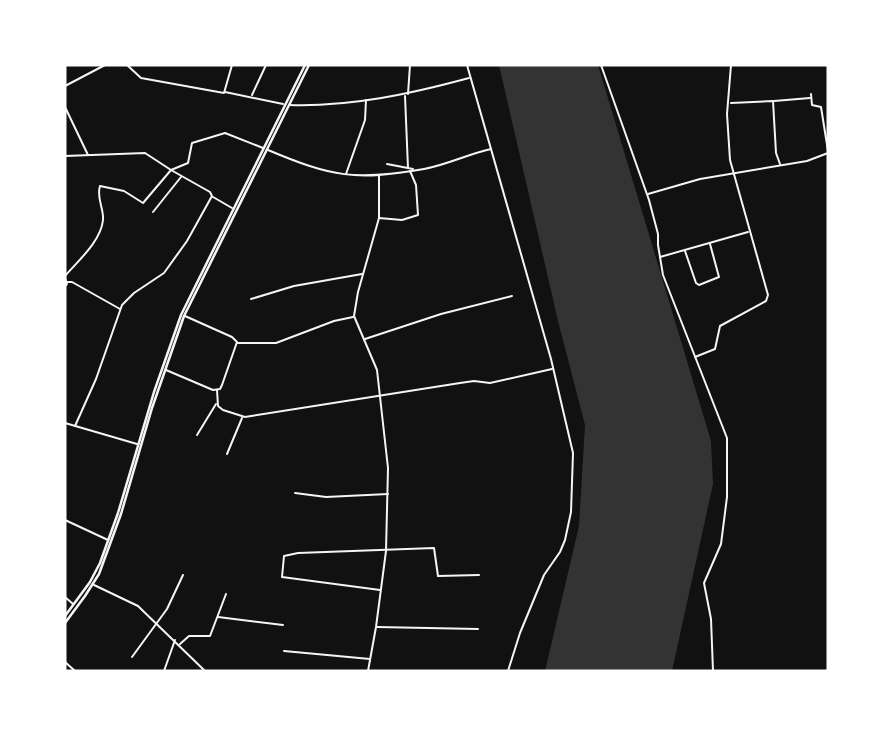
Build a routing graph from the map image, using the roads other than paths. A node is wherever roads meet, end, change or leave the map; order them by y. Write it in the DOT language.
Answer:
graph roads {
  1 [pos="105,65"];
  2 [pos="127,65"];
  3 [pos="232,65"];
  4 [pos="266,65"];
  5 [pos="307,65"];
  6 [pos="410,65"];
  7 [pos="467,65"];
  8 [pos="601,65"];
  9 [pos="731,65"];
  10 [pos="471,78"];
  11 [pos="65,86"];
  12 [pos="225,92"];
  13 [pos="406,94"];
  14 [pos="252,96"];
  15 [pos="366,100"];
  16 [pos="773,101"];
  17 [pos="730,103"];
  18 [pos="287,105"];
  19 [pos="65,107"];
  20 [pos="265,149"];
  21 [pos="491,149"];
  22 [pos="828,152"];
  23 [pos="65,156"];
  24 [pos="88,156"];
  25 [pos="387,164"];
  26 [pos="780,165"];
  27 [pos="407,169"];
  28 [pos="171,170"];
  29 [pos="734,174"];
  30 [pos="345,175"];
  31 [pos="379,175"];
  32 [pos="182,176"];
  33 [pos="647,194"];
  34 [pos="212,196"];
  35 [pos="233,209"];
  36 [pos="153,212"];
  37 [pos="379,218"];
  38 [pos="749,232"];
  39 [pos="710,244"];
  40 [pos="685,251"];
  41 [pos="660,257"];
  42 [pos="363,274"];
  43 [pos="65,277"];
  44 [pos="67,282"];
  45 [pos="65,286"];
  46 [pos="512,296"];
  47 [pos="251,299"];
  48 [pos="120,309"];
  49 [pos="184,316"];
  50 [pos="354,316"];
  51 [pos="364,340"];
  52 [pos="237,344"];
  53 [pos="695,358"];
  54 [pos="164,369"];
  55 [pos="554,369"];
  56 [pos="217,390"];
  57 [pos="381,397"];
  58 [pos="216,403"];
  59 [pos="242,417"];
  60 [pos="65,423"];
  61 [pos="75,426"];
  62 [pos="197,435"];
  63 [pos="138,444"];
  64 [pos="227,454"];
  65 [pos="295,493"];
  66 [pos="389,494"];
  67 [pos="65,520"];
  68 [pos="108,540"];
  69 [pos="386,551"];
  70 [pos="183,575"];
  71 [pos="480,575"];
  72 [pos="92,583"];
  73 [pos="381,590"];
  74 [pos="226,594"];
  75 [pos="65,597"];
  76 [pos="74,604"];
  77 [pos="65,616"];
  78 [pos="218,617"];
  79 [pos="65,623"];
  80 [pos="158,623"];
  81 [pos="283,625"];
  82 [pos="376,627"];
  83 [pos="478,629"];
  84 [pos="175,640"];
  85 [pos="179,645"];
  86 [pos="284,651"];
  87 [pos="132,657"];
  88 [pos="370,659"];
  89 [pos="65,662"];
  90 [pos="75,671"];
  91 [pos="164,671"];
  92 [pos="205,671"];
  93 [pos="368,671"];
  94 [pos="508,671"];
  95 [pos="713,671"];
  1 -- 11 [label="street"];
  2 -- 12 [label="street"];
  3 -- 12 [label="street"];
  4 -- 14 [label="street"];
  5 -- 18 [label="main road"];
  6 -- 13 [label="street"];
  7 -- 10 [label="street"];
  8 -- 33 [label="street"];
  9 -- 17 [label="street"];
  10 -- 13 [label="street"];
  10 -- 21 [label="street"];
  12 -- 14 [label="street"];
  13 -- 15 [label="street"];
  13 -- 27 [label="street"];
  14 -- 18 [label="street"];
  15 -- 18 [label="street"];
  15 -- 30 [label="street"];
  16 -- 17 [label="street"];
  16 -- 22 [label="street"];
  16 -- 26 [label="street"];
  17 -- 29 [label="street"];
  18 -- 20 [label="main road"];
  19 -- 24 [label="street"];
  20 -- 28 [label="street"];
  20 -- 30 [label="street"];
  20 -- 35 [label="main road"];
  20 -- 49 [label="main road"];
  21 -- 27 [label="street"];
  21 -- 55 [label="street"];
  22 -- 26 [label="street"];
  23 -- 24 [label="street"];
  24 -- 28 [label="street"];
  25 -- 27 [label="street"];
  26 -- 29 [label="street"];
  27 -- 31 [label="street"];
  27 -- 37 [label="street"];
  28 -- 32 [label="street"];
  28 -- 43 [label="street"];
  29 -- 33 [label="street"];
  29 -- 38 [label="street"];
  30 -- 31 [label="street"];
  31 -- 37 [label="street"];
  32 -- 34 [label="street"];
  32 -- 36 [label="street"];
  33 -- 41 [label="street"];
  34 -- 35 [label="street"];
  34 -- 48 [label="street"];
  35 -- 54 [label="main road"];
  37 -- 42 [label="street"];
  38 -- 39 [label="street"];
  38 -- 53 [label="street"];
  39 -- 40 [label="street"];
  39 -- 40 [label="street"];
  40 -- 41 [label="street"];
  41 -- 53 [label="street"];
  42 -- 47 [label="street"];
  42 -- 50 [label="street"];
  43 -- 44 [label="street"];
  44 -- 45 [label="street"];
  44 -- 48 [label="street"];
  46 -- 51 [label="street"];
  48 -- 61 [label="street"];
  49 -- 52 [label="street"];
  49 -- 54 [label="main road"];
  50 -- 51 [label="street"];
  50 -- 52 [label="street"];
  51 -- 57 [label="street"];
  52 -- 56 [label="street"];
  53 -- 95 [label="street"];
  54 -- 56 [label="street"];
  54 -- 63 [label="main road"];
  54 -- 72 [label="main road"];
  55 -- 57 [label="street"];
  55 -- 94 [label="street"];
  56 -- 58 [label="street"];
  57 -- 59 [label="street"];
  57 -- 66 [label="street"];
  58 -- 59 [label="street"];
  58 -- 62 [label="street"];
  59 -- 64 [label="street"];
  60 -- 61 [label="street"];
  61 -- 63 [label="street"];
  63 -- 68 [label="main road"];
  65 -- 66 [label="street"];
  66 -- 69 [label="street"];
  67 -- 68 [label="street"];
  68 -- 72 [label="main road"];
  69 -- 71 [label="street"];
  69 -- 73 [label="street"];
  69 -- 73 [label="street"];
  70 -- 80 [label="street"];
  72 -- 76 [label="main road"];
  72 -- 79 [label="main road"];
  72 -- 80 [label="street"];
  73 -- 82 [label="street"];
  74 -- 78 [label="street"];
  75 -- 76 [label="street"];
  76 -- 77 [label="main road"];
  78 -- 81 [label="street"];
  78 -- 85 [label="street"];
  80 -- 84 [label="street"];
  80 -- 87 [label="street"];
  82 -- 83 [label="street"];
  82 -- 88 [label="street"];
  84 -- 85 [label="street"];
  84 -- 91 [label="street"];
  85 -- 92 [label="street"];
  86 -- 88 [label="street"];
  88 -- 93 [label="street"];
  89 -- 90 [label="street"];
}
